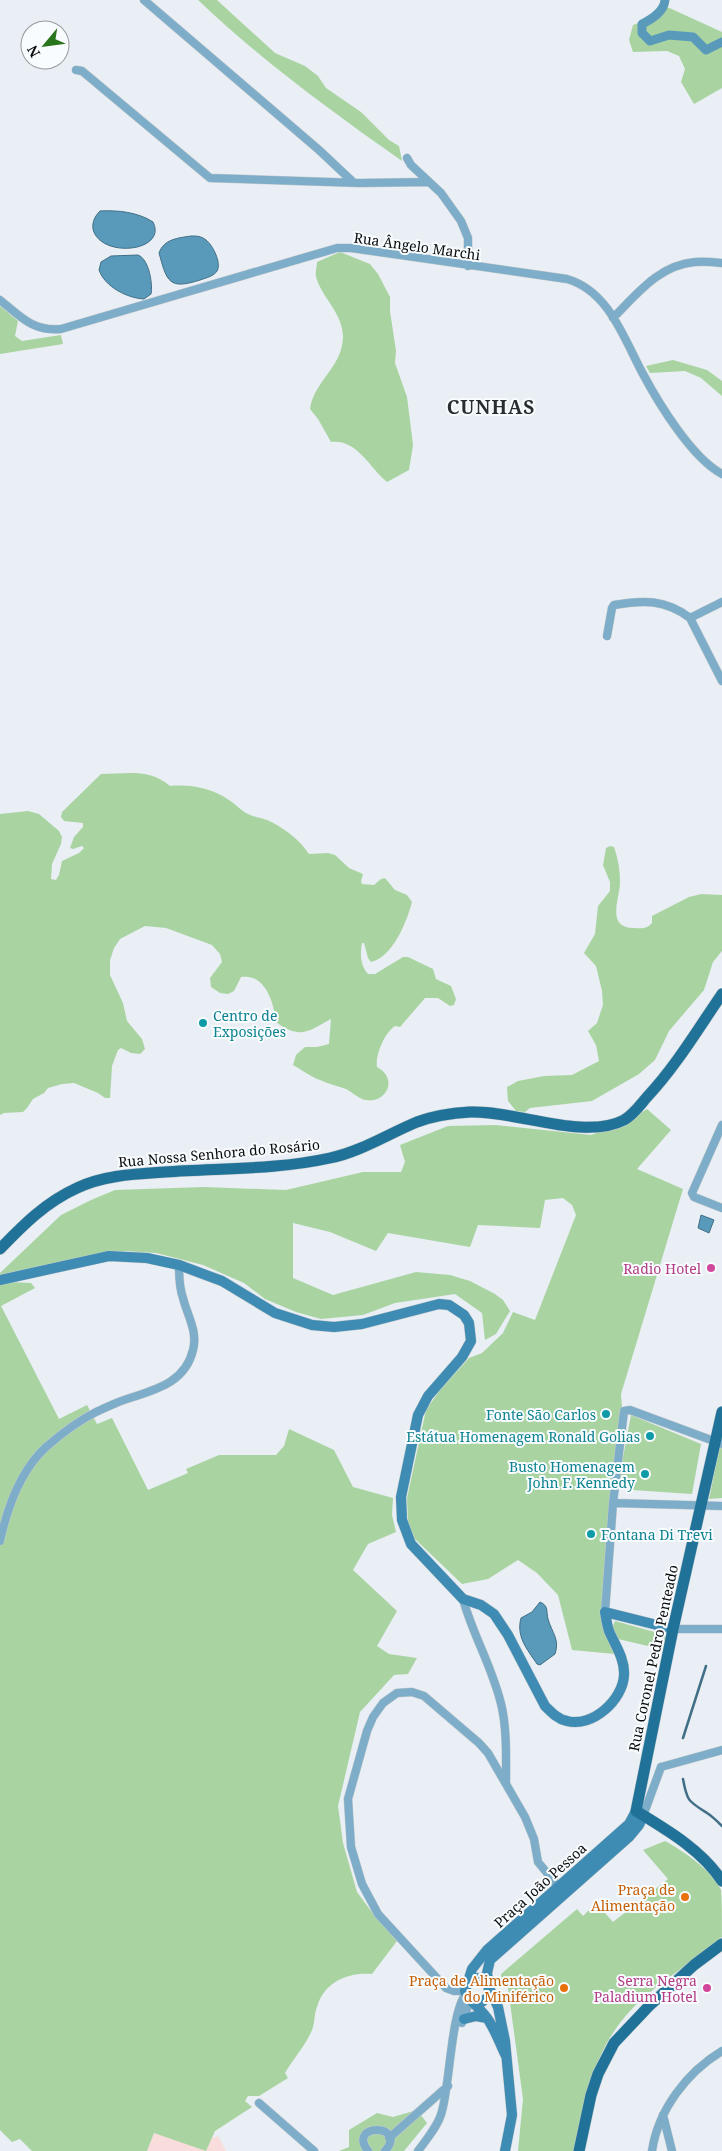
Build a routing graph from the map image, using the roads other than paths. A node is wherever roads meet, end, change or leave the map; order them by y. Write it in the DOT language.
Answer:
graph roads {
  1 [pos="144,0"];
  2 [pos="76,70"];
  3 [pos="407,158"];
  4 [pos="353,182"];
  5 [pos="429,182"];
  6 [pos="722,263"];
  7 [pos="468,266"];
  8 [pos="0,300"];
  9 [pos="613,318"];
  10 [pos="722,474"];
  11 [pos="722,602"];
  12 [pos="690,618"];
  13 [pos="607,636"];
  14 [pos="722,681"];
  15 [pos="722,994"];
  16 [pos="722,1125"];
  17 [pos="722,1208"];
  18 [pos="0,1249"];
  19 [pos="179,1265"];
  20 [pos="0,1280"];
  21 [pos="722,1412"];
  22 [pos="719,1443"];
  23 [pos="613,1503"];
  24 [pos="702,1506"];
  25 [pos="722,1506"];
  26 [pos="0,1541"];
  27 [pos="463,1599"];
  28 [pos="605,1612"];
  29 [pos="674,1628"];
  30 [pos="722,1629"];
  31 [pos="722,1750"];
  32 [pos="645,1763"];
  33 [pos="661,1767"];
  34 [pos="506,1784"];
  35 [pos="639,1814"];
  36 [pos="722,1880"];
  37 [pos="562,1891"];
  38 [pos="722,1944"];
  39 [pos="722,1952"];
  40 [pos="706,1956"];
  41 [pos="490,1987"];
  42 [pos="469,1994"];
  43 [pos="487,2018"];
  44 [pos="464,2019"];
  45 [pos="454,2032"];
  46 [pos="722,2051"];
  47 [pos="506,2056"];
  48 [pos="448,2086"];
  49 [pos="258,2103"];
  50 [pos="663,2115"];
  51 [pos="389,2138"];
  52 [pos="314,2151"];
  53 [pos="368,2151"];
  54 [pos="385,2151"];
  55 [pos="418,2151"];
  56 [pos="505,2151"];
  57 [pos="579,2151"];
  58 [pos="652,2151"];
  59 [pos="672,2151"];
  1 -- 4 [label="street"];
  2 -- 4 [label="street"];
  3 -- 5 [label="street"];
  4 -- 5 [label="street"];
  5 -- 7 [label="street"];
  6 -- 9 [label="street"];
  7 -- 8 [label="street, Rua Ângelo Marchi"];
  7 -- 9 [label="street, Rua Ângelo Marchi"];
  9 -- 10 [label="street, Rua Ângelo Marchi"];
  11 -- 12 [label="street"];
  12 -- 13 [label="street"];
  12 -- 14 [label="street"];
  15 -- 18 [label="main road, Rua Nossa Senhora do Rosário"];
  16 -- 17 [label="street"];
  19 -- 20 [label="street"];
  19 -- 26 [label="street"];
  19 -- 27 [label="street"];
  21 -- 22 [label="main road, Rua Coronel Pedro Penteado"];
  22 -- 23 [label="street"];
  22 -- 24 [label="main road, Rua Coronel Pedro Penteado"];
  23 -- 24 [label="street"];
  23 -- 28 [label="street"];
  24 -- 25 [label="street"];
  24 -- 29 [label="main road, Rua Coronel Pedro Penteado"];
  27 -- 28 [label="street"];
  27 -- 34 [label="street"];
  28 -- 29 [label="street"];
  29 -- 30 [label="street"];
  29 -- 32 [label="main road, Rua Coronel Pedro Penteado"];
  31 -- 33 [label="street"];
  32 -- 33 [label="street, Rua Coronel Pedro Penteado"];
  32 -- 35 [label="main road, Rua Coronel Pedro Penteado"];
  33 -- 35 [label="street"];
  34 -- 37 [label="street"];
  34 -- 42 [label="street"];
  35 -- 36 [label="main road"];
  35 -- 37 [label="street, Praça João Pessoa"];
  37 -- 41 [label="street, Praça João Pessoa"];
  37 -- 42 [label="street, Praça João Pessoa"];
  38 -- 40 [label="main road"];
  39 -- 40 [label="main road"];
  40 -- 57 [label="main road"];
  41 -- 42 [label="street"];
  41 -- 42 [label="street"];
  41 -- 47 [label="street"];
  42 -- 43 [label="street"];
  42 -- 44 [label="street"];
  42 -- 45 [label="street"];
  43 -- 44 [label="street"];
  43 -- 47 [label="street"];
  44 -- 45 [label="street"];
  45 -- 48 [label="street"];
  46 -- 50 [label="street"];
  47 -- 56 [label="street"];
  48 -- 51 [label="street"];
  48 -- 55 [label="street"];
  49 -- 52 [label="street"];
  50 -- 58 [label="street"];
  50 -- 59 [label="street"];
  51 -- 53 [label="street"];
  51 -- 54 [label="street"];
}
